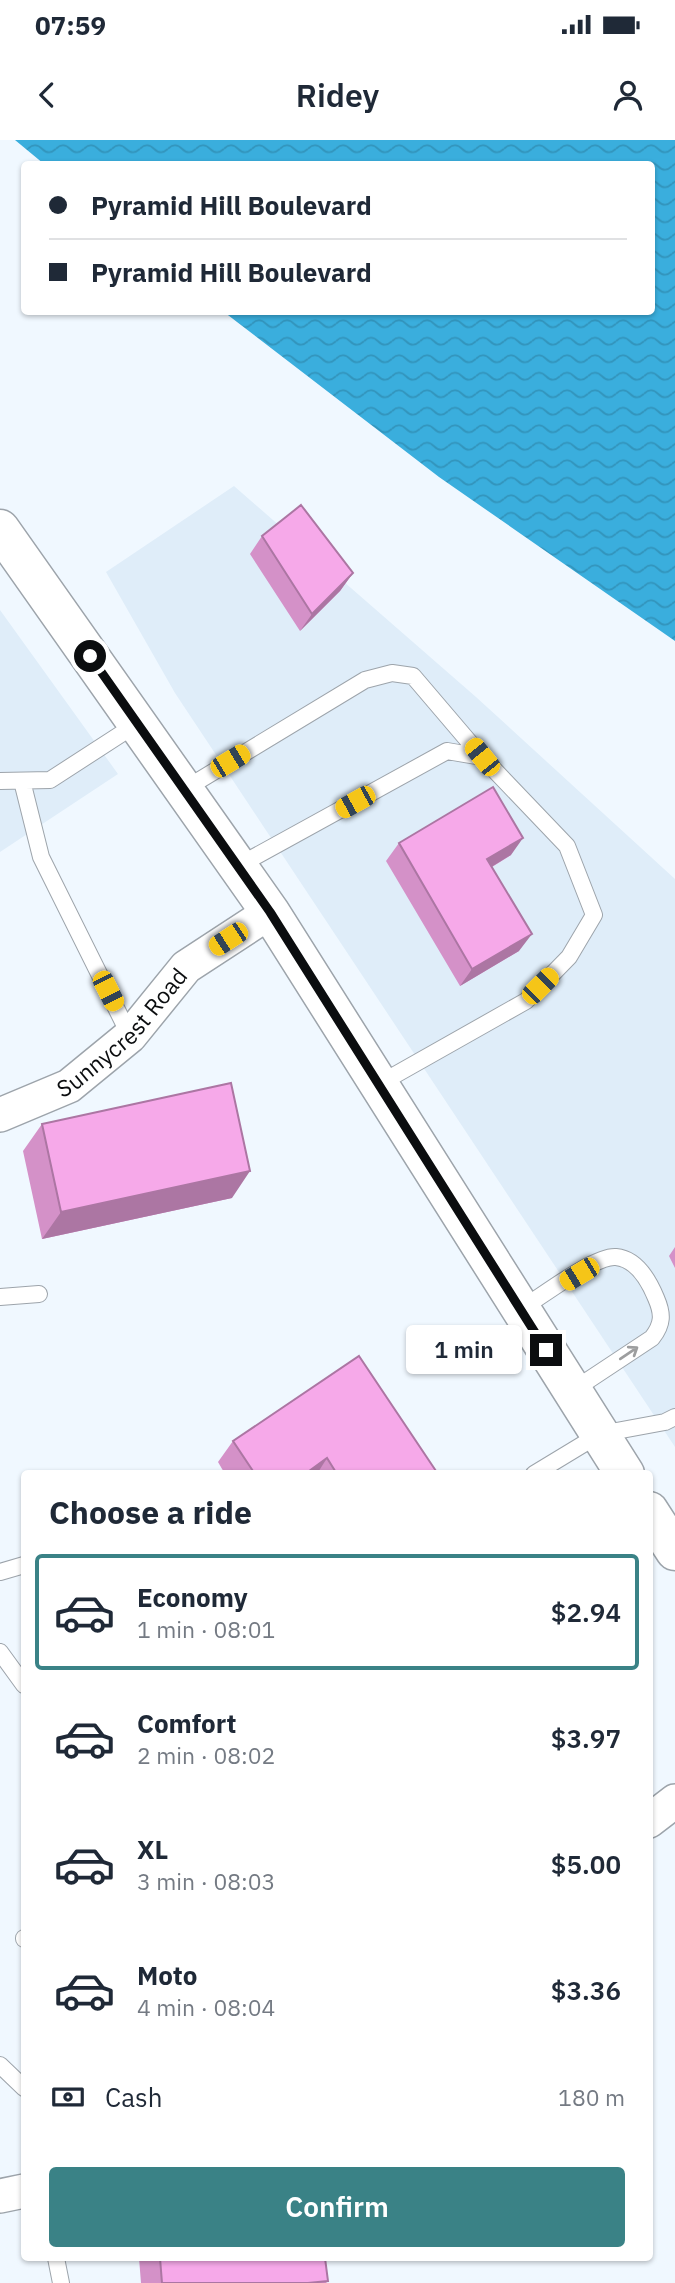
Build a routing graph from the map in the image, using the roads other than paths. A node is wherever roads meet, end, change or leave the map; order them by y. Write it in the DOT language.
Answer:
graph roads {
  1 [pos="0,529"];
  2 [pos="139,722"];
  3 [pos="482,757"];
  4 [pos="0,781"];
  5 [pos="22,781"];
  6 [pos="185,789"];
  7 [pos="239,866"];
  8 [pos="270,912"];
  9 [pos="130,1036"];
  10 [pos="378,1084"];
  11 [pos="0,1115"];
  12 [pos="39,1294"];
  13 [pos="0,1297"];
  14 [pos="521,1310"];
  15 [pos="572,1391"];
  16 [pos="675,1416"];
  17 [pos="600,1434"];
  18 [pos="541,1470"];
  19 [pos="622,1470"];
  20 [pos="653,1517"];
  21 [pos="675,1552"];
  22 [pos="21,1566"];
  23 [pos="0,1572"];
  24 [pos="0,1651"];
  25 [pos="21,1681"];
  26 [pos="675,1801"];
  27 [pos="653,1818"];
  28 [pos="0,2065"];
  29 [pos="21,2085"];
  30 [pos="21,2192"];
  31 [pos="0,2196"];
  32 [pos="57,2261"];
  33 [pos="61,2283"];
  1 -- 2 [label="main road"];
  2 -- 5 [label="lane"];
  2 -- 6 [label="main road"];
  3 -- 6 [label="lane"];
  3 -- 7 [label="lane"];
  3 -- 10 [label="lane"];
  4 -- 5 [label="lane"];
  5 -- 9 [label="lane"];
  6 -- 7 [label="main road"];
  7 -- 8 [label="main road"];
  8 -- 9 [label="street, Sunnycrest Road"];
  8 -- 10 [label="main road"];
  9 -- 11 [label="street, Sunnycrest Road"];
  10 -- 14 [label="main road"];
  12 -- 13 [label="lane"];
  14 -- 15 [label="main road"];
  15 -- 14 [label="lane, one-way"];
  15 -- 17 [label="main road"];
  16 -- 17 [label="lane"];
  17 -- 18 [label="lane"];
  17 -- 19 [label="main road"];
  20 -- 21 [label="main road"];
  22 -- 23 [label="lane"];
  24 -- 25 [label="lane"];
  26 -- 27 [label="street"];
  28 -- 29 [label="lane"];
  30 -- 31 [label="street"];
  32 -- 33 [label="lane"];
}
